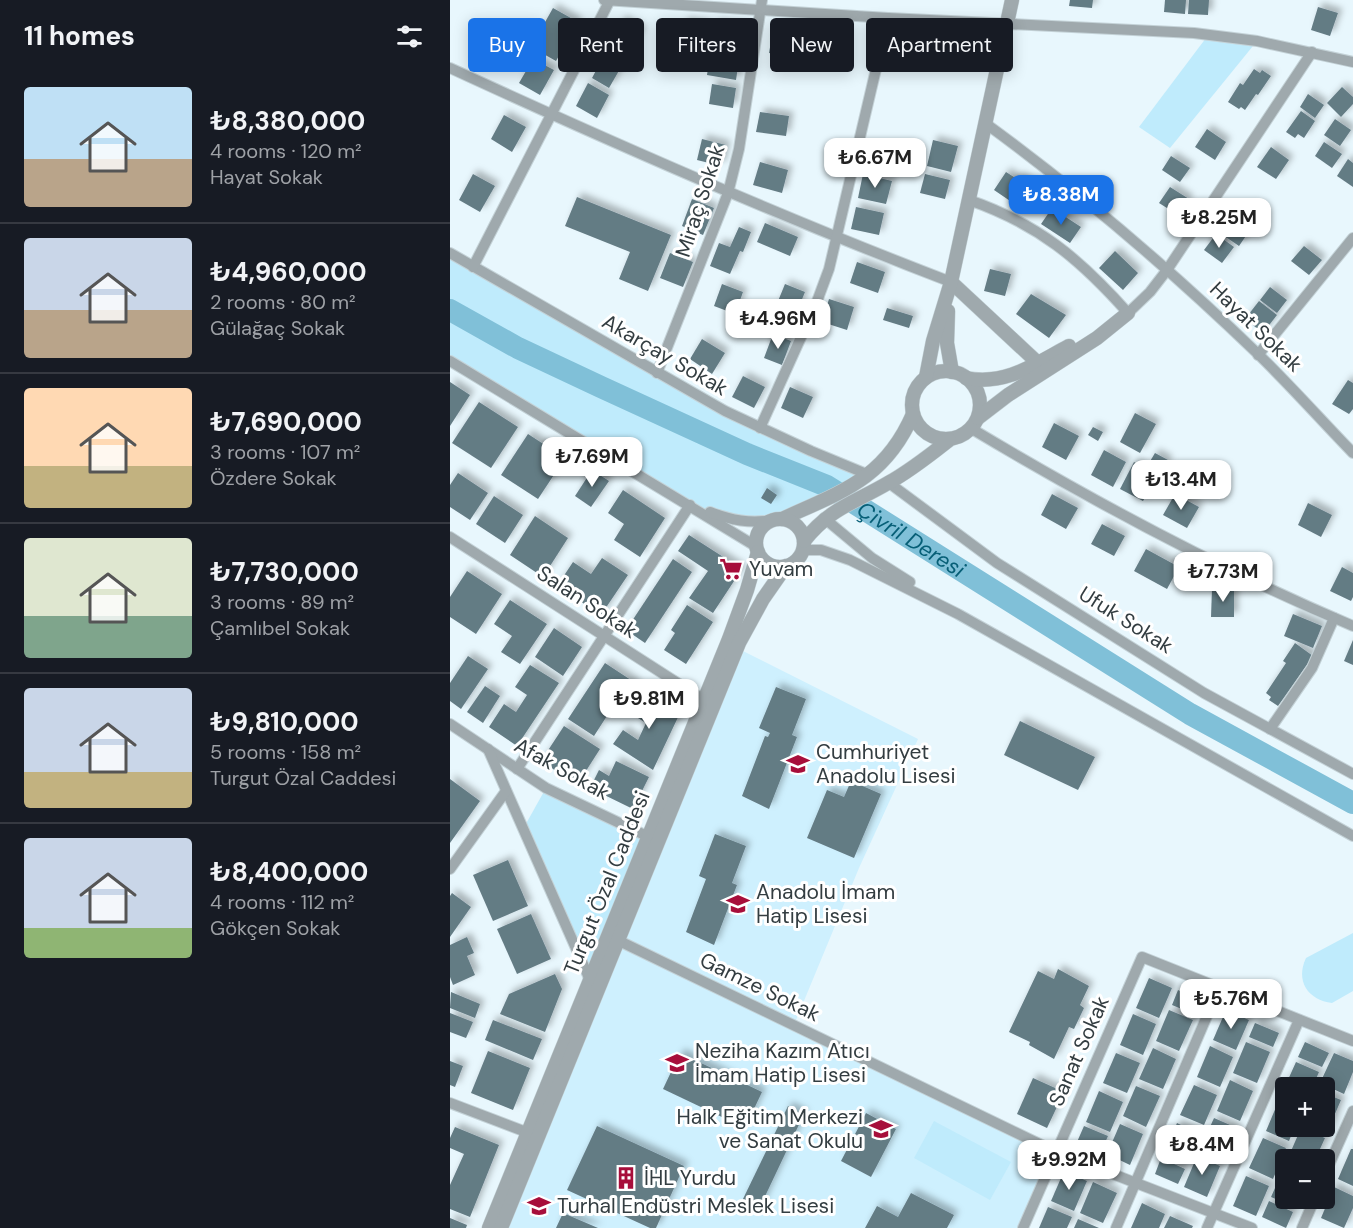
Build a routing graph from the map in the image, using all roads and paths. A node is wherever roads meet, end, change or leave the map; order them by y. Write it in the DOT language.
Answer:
graph roads {
  1 [pos="608,0"];
  2 [pos="1012,0"];
  3 [pos="762,5"];
  4 [pos="888,18"];
  5 [pos="1008,18"];
  6 [pos="1013,24"];
  7 [pos="1312,52"];
  8 [pos="1353,62"];
  9 [pos="450,68"];
  10 [pos="875,72"];
  11 [pos="996,72"];
  12 [pos="551,115"];
  13 [pos="985,123"];
  14 [pos="728,193"];
  15 [pos="969,200"];
  16 [pos="837,238"];
  17 [pos="1353,238"];
  18 [pos="450,253"];
  19 [pos="473,267"];
  20 [pos="1167,270"];
  21 [pos="951,282"];
  22 [pos="1128,313"];
  23 [pos="1258,354"];
  24 [pos="450,361"];
  25 [pos="1038,363"];
  26 [pos="952,372"];
  27 [pos="657,373"];
  28 [pos="926,377"];
  29 [pos="966,378"];
  30 [pos="913,414"];
  31 [pos="975,423"];
  32 [pos="760,428"];
  33 [pos="950,440"];
  34 [pos="1353,453"];
  35 [pos="869,475"];
  36 [pos="889,483"];
  37 [pos="690,505"];
  38 [pos="828,515"];
  39 [pos="777,519"];
  40 [pos="450,537"];
  41 [pos="804,545"];
  42 [pos="757,549"];
  43 [pos="786,566"];
  44 [pos="958,614"];
  45 [pos="1334,618"];
  46 [pos="1353,626"];
  47 [pos="604,636"];
  48 [pos="704,700"];
  49 [pos="450,724"];
  50 [pos="1270,729"];
  51 [pos="488,749"];
  52 [pos="517,769"];
  53 [pos="1353,774"];
  54 [pos="506,791"];
  55 [pos="1353,836"];
  56 [pos="653,839"];
  57 [pos="450,869"];
  58 [pos="613,938"];
  59 [pos="590,980"];
  60 [pos="1219,988"];
  61 [pos="1299,1020"];
  62 [pos="1353,1041"];
  63 [pos="450,1103"];
  64 [pos="1353,1111"];
  65 [pos="532,1135"];
  66 [pos="1335,1151"];
  67 [pos="1056,1152"];
  68 [pos="1136,1183"];
  69 [pos="1310,1209"];
  70 [pos="1213,1213"];
  71 [pos="489,1228"];
  72 [pos="501,1228"];
  73 [pos="1023,1228"];
  74 [pos="1116,1228"];
  75 [pos="1207,1228"];
  76 [pos="1252,1228"];
  77 [pos="1302,1228"];
  1 -- 3 [label="street"];
  1 -- 12 [label="street"];
  2 -- 5 [label="street"];
  3 -- 4 [label="street"];
  3 -- 14 [label="street, Miraç Sokak"];
  6 -- 7 [label="street"];
  7 -- 8 [label="street"];
  7 -- 20 [label="street"];
  9 -- 12 [label="street"];
  10 -- 16 [label="street"];
  11 -- 13 [label="street"];
  12 -- 14 [label="street"];
  12 -- 19 [label="street"];
  13 -- 15 [label="street"];
  13 -- 20 [label="street, Hayat Sokak"];
  14 -- 16 [label="street"];
  14 -- 27 [label="street, Miraç Sokak"];
  15 -- 21 [label="street"];
  15 -- 22 [label="street"];
  16 -- 21 [label="street"];
  16 -- 32 [label="street"];
  17 -- 23 [label="street"];
  18 -- 19 [label="street, Akarçay Sokak"];
  19 -- 27 [label="street, Akarçay Sokak"];
  20 -- 22 [label="street"];
  20 -- 23 [label="street, Hayat Sokak"];
  21 -- 25 [label="street"];
  21 -- 26 [label="street"];
  21 -- 28 [label="street"];
  22 -- 25 [label="street"];
  22 -- 31 [label="street"];
  23 -- 34 [label="street, Hayat Sokak"];
  24 -- 37 [label="street"];
  25 -- 29 [label="street"];
  26 -- 28 [label="street"];
  26 -- 29 [label="street"];
  27 -- 32 [label="street, Akarçay Sokak"];
  28 -- 30 [label="street"];
  29 -- 31 [label="street"];
  30 -- 33 [label="street"];
  30 -- 35 [label="street"];
  31 -- 33 [label="street"];
  31 -- 45 [label="street"];
  32 -- 35 [label="street, Akarçay Sokak"];
  33 -- 36 [label="street"];
  35 -- 39 [label="street"];
  36 -- 38 [label="street"];
  36 -- 50 [label="street, Ufuk Sokak"];
  37 -- 39 [label="street"];
  37 -- 42 [label="street"];
  37 -- 47 [label="street"];
  38 -- 41 [label="street"];
  38 -- 44 [label="street"];
  39 -- 41 [label="street"];
  39 -- 42 [label="street"];
  40 -- 47 [label="street, Salan Sokak"];
  41 -- 43 [label="street"];
  41 -- 44 [label="street"];
  42 -- 43 [label="street"];
  42 -- 48 [label="street, Turgut Özal Caddesi"];
  43 -- 56 [label="street, Turgut Özal Caddesi"];
  44 -- 55 [label="street"];
  45 -- 46 [label="street"];
  45 -- 50 [label="street"];
  47 -- 48 [label="street, Salan Sokak"];
  47 -- 52 [label="street"];
  48 -- 56 [label="street, Turgut Özal Caddesi"];
  49 -- 51 [label="street, Afak Sokak"];
  50 -- 53 [label="street, Ufuk Sokak"];
  51 -- 52 [label="street, Afak Sokak"];
  51 -- 54 [label="street"];
  52 -- 56 [label="street, Afak Sokak"];
  54 -- 57 [label="street"];
  54 -- 59 [label="street"];
  56 -- 58 [label="street, Turgut Özal Caddesi"];
  58 -- 59 [label="street, Turgut Özal Caddesi"];
  58 -- 65 [label="street, Turgut Özal Caddesi"];
  58 -- 67 [label="street, Gamze Sokak"];
  59 -- 65 [label="street, Turgut Özal Caddesi"];
  60 -- 61 [label="street"];
  60 -- 67 [label="street, Sanat Sokak"];
  60 -- 68 [label="street"];
  61 -- 62 [label="street"];
  61 -- 70 [label="street"];
  63 -- 65 [label="street"];
  64 -- 66 [label="street"];
  65 -- 71 [label="street, Turgut Özal Caddesi"];
  65 -- 72 [label="street, Turgut Özal Caddesi"];
  67 -- 68 [label="street, Gamze Sokak"];
  67 -- 73 [label="street, Sanat Sokak"];
  68 -- 70 [label="street, Gamze Sokak"];
  68 -- 74 [label="street"];
  69 -- 77 [label="street"];
  70 -- 75 [label="street"];
  70 -- 76 [label="street, Gamze Sokak"];
}
